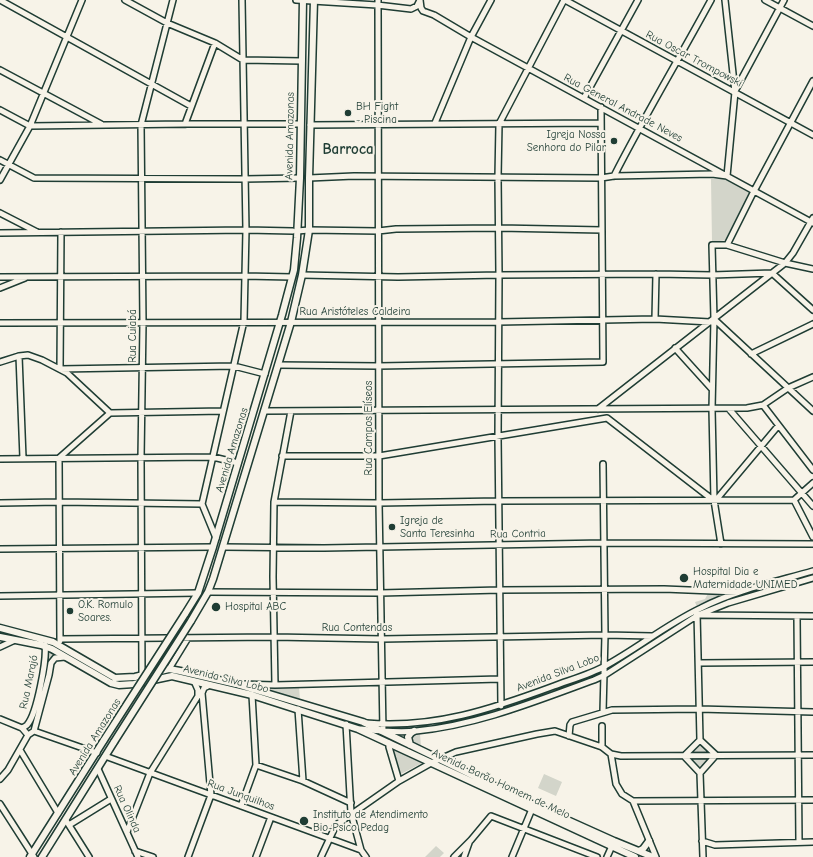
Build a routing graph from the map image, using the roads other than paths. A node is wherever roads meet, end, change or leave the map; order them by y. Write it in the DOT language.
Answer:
graph roads {
  1 [pos="0,0"];
  2 [pos="82,0"];
  3 [pos="125,0"];
  4 [pos="173,0"];
  5 [pos="242,0"];
  6 [pos="296,0"];
  7 [pos="420,0"];
  8 [pos="491,0"];
  9 [pos="565,0"];
  10 [pos="638,0"];
  11 [pos="711,0"];
  12 [pos="725,0"];
  13 [pos="765,0"];
  14 [pos="784,0"];
  15 [pos="303,1"];
  16 [pos="314,1"];
  17 [pos="378,3"];
  18 [pos="780,8"];
  19 [pos="167,23"];
  20 [pos="813,26"];
  21 [pos="622,31"];
  22 [pos="68,37"];
  23 [pos="472,37"];
  24 [pos="215,44"];
  25 [pos="243,60"];
  26 [pos="302,61"];
  27 [pos="677,62"];
  28 [pos="528,68"];
  29 [pos="0,70"];
  30 [pos="813,82"];
  31 [pos="151,83"];
  32 [pos="44,92"];
  33 [pos="735,92"];
  34 [pos="584,98"];
  35 [pos="191,106"];
  36 [pos="601,107"];
  37 [pos="0,110"];
  38 [pos="435,123"];
  39 [pos="601,123"];
  40 [pos="790,123"];
  41 [pos="185,124"];
  42 [pos="243,124"];
  43 [pos="300,124"];
  44 [pos="377,124"];
  45 [pos="499,124"];
  46 [pos="101,125"];
  47 [pos="141,125"];
  48 [pos="310,125"];
  49 [pos="30,126"];
  50 [pos="639,128"];
  51 [pos="813,135"];
  52 [pos="0,160"];
  53 [pos="8,165"];
  54 [pos="614,176"];
  55 [pos="727,176"];
  56 [pos="378,177"];
  57 [pos="498,177"];
  58 [pos="141,178"];
  59 [pos="300,178"];
  60 [pos="309,178"];
  61 [pos="601,178"];
  62 [pos="244,179"];
  63 [pos="0,180"];
  64 [pos="754,191"];
  65 [pos="0,213"];
  66 [pos="812,221"];
  67 [pos="499,228"];
  68 [pos="246,230"];
  69 [pos="309,230"];
  70 [pos="602,230"];
  71 [pos="143,231"];
  72 [pos="295,231"];
  73 [pos="378,231"];
  74 [pos="38,232"];
  75 [pos="61,232"];
  76 [pos="0,233"];
  77 [pos="727,245"];
  78 [pos="785,263"];
  79 [pos="813,269"];
  80 [pos="772,273"];
  81 [pos="656,274"];
  82 [pos="302,275"];
  83 [pos="499,275"];
  84 [pos="602,275"];
  85 [pos="712,275"];
  86 [pos="142,276"];
  87 [pos="244,276"];
  88 [pos="379,276"];
  89 [pos="0,277"];
  90 [pos="28,277"];
  91 [pos="60,277"];
  92 [pos="292,277"];
  93 [pos="0,288"];
  94 [pos="813,310"];
  95 [pos="602,320"];
  96 [pos="655,320"];
  97 [pos="244,321"];
  98 [pos="379,321"];
  99 [pos="712,321"];
  100 [pos="59,322"];
  101 [pos="280,322"];
  102 [pos="291,322"];
  103 [pos="499,322"];
  104 [pos="0,323"];
  105 [pos="143,323"];
  106 [pos="813,324"];
  107 [pos="675,348"];
  108 [pos="751,354"];
  109 [pos="19,356"];
  110 [pos="0,362"];
  111 [pos="499,364"];
  112 [pos="278,365"];
  113 [pos="234,366"];
  114 [pos="380,366"];
  115 [pos="143,368"];
  116 [pos="60,369"];
  117 [pos="265,374"];
  118 [pos="813,377"];
  119 [pos="788,388"];
  120 [pos="712,389"];
  121 [pos="763,405"];
  122 [pos="499,409"];
  123 [pos="598,409"];
  124 [pos="712,409"];
  125 [pos="729,409"];
  126 [pos="379,410"];
  127 [pos="264,411"];
  128 [pos="292,411"];
  129 [pos="143,412"];
  130 [pos="223,412"];
  131 [pos="813,412"];
  132 [pos="110,413"];
  133 [pos="778,426"];
  134 [pos="498,437"];
  135 [pos="762,447"];
  136 [pos="282,456"];
  137 [pos="379,456"];
  138 [pos="213,457"];
  139 [pos="24,458"];
  140 [pos="59,458"];
  141 [pos="141,458"];
  142 [pos="0,459"];
  143 [pos="238,463"];
  144 [pos="603,464"];
  145 [pos="813,470"];
  146 [pos="813,483"];
  147 [pos="801,493"];
  148 [pos="604,500"];
  149 [pos="714,500"];
  150 [pos="794,500"];
  151 [pos="499,501"];
  152 [pos="60,502"];
  153 [pos="274,502"];
  154 [pos="0,503"];
  155 [pos="142,503"];
  156 [pos="379,503"];
  157 [pos="202,504"];
  158 [pos="813,506"];
  159 [pos="813,537"];
  160 [pos="216,538"];
  161 [pos="604,544"];
  162 [pos="721,544"];
  163 [pos="813,544"];
  164 [pos="500,545"];
  165 [pos="273,546"];
  166 [pos="380,546"];
  167 [pos="213,547"];
  168 [pos="223,547"];
  169 [pos="142,548"];
  170 [pos="0,549"];
  171 [pos="60,549"];
  172 [pos="813,571"];
  173 [pos="813,578"];
  174 [pos="500,590"];
  175 [pos="604,590"];
  176 [pos="208,592"];
  177 [pos="273,592"];
  178 [pos="737,592"];
  179 [pos="142,593"];
  180 [pos="198,593"];
  181 [pos="380,593"];
  182 [pos="0,596"];
  183 [pos="60,596"];
  184 [pos="697,613"];
  185 [pos="813,616"];
  186 [pos="797,617"];
  187 [pos="0,628"];
  188 [pos="605,635"];
  189 [pos="500,636"];
  190 [pos="652,636"];
  191 [pos="274,637"];
  192 [pos="42,638"];
  193 [pos="142,638"];
  194 [pos="188,638"];
  195 [pos="382,639"];
  196 [pos="4,640"];
  197 [pos="60,642"];
  198 [pos="45,646"];
  199 [pos="0,647"];
  200 [pos="66,656"];
  201 [pos="797,662"];
  202 [pos="813,662"];
  203 [pos="700,663"];
  204 [pos="604,667"];
  205 [pos="169,669"];
  206 [pos="49,675"];
  207 [pos="605,675"];
  208 [pos="142,676"];
  209 [pos="500,679"];
  210 [pos="194,681"];
  211 [pos="383,682"];
  212 [pos="236,684"];
  213 [pos="210,685"];
  214 [pos="275,685"];
  215 [pos="254,693"];
  216 [pos="38,695"];
  217 [pos="194,702"];
  218 [pos="203,706"];
  219 [pos="501,706"];
  220 [pos="298,709"];
  221 [pos="699,709"];
  222 [pos="602,712"];
  223 [pos="798,712"];
  224 [pos="813,712"];
  225 [pos="0,719"];
  226 [pos="363,722"];
  227 [pos="346,724"];
  228 [pos="383,724"];
  229 [pos="602,726"];
  230 [pos="22,728"];
  231 [pos="358,728"];
  232 [pos="34,731"];
  233 [pos="383,731"];
  234 [pos="414,732"];
  235 [pos="28,735"];
  236 [pos="569,736"];
  237 [pos="401,740"];
  238 [pos="700,740"];
  239 [pos="389,743"];
  240 [pos="410,745"];
  241 [pos="602,747"];
  242 [pos="20,750"];
  243 [pos="97,753"];
  244 [pos="611,754"];
  245 [pos="798,754"];
  246 [pos="813,755"];
  247 [pos="106,756"];
  248 [pos="684,756"];
  249 [pos="716,756"];
  250 [pos="440,759"];
  251 [pos="431,763"];
  252 [pos="256,765"];
  253 [pos="98,769"];
  254 [pos="150,773"];
  255 [pos="700,773"];
  256 [pos="0,779"];
  257 [pos="303,781"];
  258 [pos="399,781"];
  259 [pos="211,795"];
  260 [pos="111,799"];
  261 [pos="701,800"];
  262 [pos="798,800"];
  263 [pos="813,800"];
  264 [pos="633,801"];
  265 [pos="351,803"];
  266 [pos="0,804"];
  267 [pos="241,806"];
  268 [pos="532,809"];
  269 [pos="58,813"];
  270 [pos="351,813"];
  271 [pos="271,817"];
  272 [pos="67,823"];
  273 [pos="523,829"];
  274 [pos="127,832"];
  275 [pos="328,839"];
  276 [pos="471,840"];
  277 [pos="649,841"];
  278 [pos="702,841"];
  279 [pos="798,842"];
  280 [pos="813,842"];
  281 [pos="612,846"];
  282 [pos="361,850"];
  283 [pos="135,851"];
  284 [pos="639,851"];
  285 [pos="32,856"];
  286 [pos="42,857"];
  287 [pos="89,857"];
  288 [pos="138,857"];
  289 [pos="153,857"];
  290 [pos="188,857"];
  291 [pos="256,857"];
  292 [pos="321,857"];
  293 [pos="366,857"];
  294 [pos="454,857"];
  295 [pos="464,857"];
  296 [pos="512,857"];
  297 [pos="597,857"];
  298 [pos="607,857"];
  299 [pos="636,857"];
  300 [pos="654,857"];
  301 [pos="703,857"];
  1 -- 22 [label="street"];
  2 -- 22 [label="street"];
  3 -- 19 [label="street"];
  4 -- 19 [label="street, Rua Cuiabá"];
  5 -- 25 [label="street"];
  6 -- 15 [label="street"];
  7 -- 17 [label="street"];
  7 -- 23 [label="street, Rua General Andrade Neves"];
  8 -- 23 [label="street"];
  9 -- 21 [label="street, Rua Oscar Trompowski"];
  9 -- 28 [label="street"];
  10 -- 21 [label="street"];
  11 -- 27 [label="street"];
  12 -- 33 [label="street"];
  13 -- 18 [label="street"];
  14 -- 18 [label="street"];
  15 -- 16 [label="street"];
  15 -- 26 [label="main road, Avenida Amazonas"];
  16 -- 17 [label="street"];
  16 -- 48 [label="main road, Avenida Amazonas"];
  17 -- 44 [label="street, Rua Campos Elíseos"];
  18 -- 20 [label="street"];
  18 -- 33 [label="street"];
  19 -- 24 [label="street"];
  19 -- 31 [label="street, Rua Cuiabá"];
  21 -- 27 [label="street, Rua Oscar Trompowski"];
  21 -- 34 [label="street"];
  22 -- 31 [label="street"];
  22 -- 32 [label="street"];
  23 -- 28 [label="street, Rua General Andrade Neves"];
  23 -- 38 [label="street"];
  24 -- 25 [label="street"];
  24 -- 35 [label="street"];
  25 -- 26 [label="street"];
  25 -- 42 [label="street"];
  26 -- 43 [label="main road, Avenida Amazonas"];
  27 -- 33 [label="street, Rua Oscar Trompowski"];
  27 -- 50 [label="street"];
  28 -- 34 [label="street, Rua General Andrade Neves"];
  28 -- 45 [label="street"];
  29 -- 32 [label="street"];
  30 -- 40 [label="street"];
  31 -- 35 [label="street"];
  31 -- 47 [label="street, Rua Cuiabá"];
  32 -- 46 [label="street"];
  32 -- 49 [label="street"];
  33 -- 40 [label="street, Rua Oscar Trompowski"];
  33 -- 55 [label="street"];
  34 -- 36 [label="street, Rua General Andrade Neves"];
  35 -- 41 [label="street"];
  36 -- 39 [label="street"];
  36 -- 50 [label="street, Rua General Andrade Neves"];
  37 -- 49 [label="street"];
  38 -- 44 [label="street"];
  38 -- 45 [label="street"];
  39 -- 45 [label="street"];
  39 -- 61 [label="street"];
  40 -- 51 [label="street, Rua Oscar Trompowski"];
  40 -- 64 [label="street"];
  41 -- 42 [label="street"];
  41 -- 47 [label="street"];
  42 -- 43 [label="street"];
  42 -- 62 [label="street"];
  43 -- 59 [label="main road, Avenida Amazonas"];
  44 -- 48 [label="street"];
  44 -- 56 [label="street, Rua Campos Elíseos"];
  45 -- 57 [label="street"];
  46 -- 47 [label="street"];
  46 -- 49 [label="street"];
  47 -- 58 [label="street, Rua Cuiabá"];
  48 -- 60 [label="main road, Avenida Amazonas"];
  49 -- 53 [label="street"];
  50 -- 54 [label="street"];
  50 -- 55 [label="street, Rua General Andrade Neves"];
  52 -- 53 [label="street"];
  53 -- 58 [label="street"];
  53 -- 63 [label="street"];
  54 -- 55 [label="street"];
  54 -- 61 [label="street"];
  55 -- 64 [label="street, Rua General Andrade Neves"];
  56 -- 57 [label="street"];
  56 -- 60 [label="street"];
  56 -- 73 [label="street, Rua Campos Elíseos"];
  57 -- 61 [label="street"];
  57 -- 67 [label="street"];
  58 -- 62 [label="street"];
  58 -- 71 [label="street, Rua Cuiabá"];
  59 -- 62 [label="street"];
  59 -- 72 [label="main road, Avenida Amazonas"];
  60 -- 69 [label="main road, Avenida Amazonas"];
  61 -- 70 [label="street"];
  62 -- 68 [label="street"];
  64 -- 66 [label="street, Rua General Andrade Neves"];
  64 -- 77 [label="street"];
  65 -- 74 [label="street"];
  66 -- 78 [label="street"];
  67 -- 70 [label="street"];
  67 -- 73 [label="street"];
  67 -- 83 [label="street"];
  68 -- 71 [label="street"];
  68 -- 72 [label="street"];
  68 -- 87 [label="street"];
  69 -- 72 [label="street"];
  69 -- 73 [label="street"];
  69 -- 82 [label="main road, Avenida Amazonas"];
  70 -- 84 [label="street"];
  71 -- 75 [label="street"];
  71 -- 86 [label="street, Rua Cuiabá"];
  72 -- 92 [label="main road, Avenida Amazonas"];
  73 -- 88 [label="street, Rua Campos Elíseos"];
  74 -- 75 [label="street"];
  74 -- 76 [label="street"];
  75 -- 91 [label="street"];
  77 -- 78 [label="street"];
  77 -- 85 [label="street"];
  78 -- 79 [label="street"];
  78 -- 80 [label="street"];
  80 -- 85 [label="street"];
  80 -- 94 [label="street"];
  80 -- 99 [label="street"];
  81 -- 84 [label="street"];
  81 -- 85 [label="street"];
  81 -- 96 [label="street"];
  82 -- 88 [label="street"];
  82 -- 102 [label="main road, Avenida Amazonas"];
  83 -- 84 [label="street"];
  83 -- 88 [label="street"];
  83 -- 103 [label="street"];
  84 -- 95 [label="street"];
  85 -- 99 [label="street"];
  86 -- 87 [label="street"];
  86 -- 91 [label="street"];
  86 -- 105 [label="street, Rua Cuiabá"];
  87 -- 92 [label="street"];
  87 -- 97 [label="street"];
  88 -- 98 [label="street, Rua Campos Elíseos"];
  89 -- 90 [label="street"];
  90 -- 91 [label="street"];
  90 -- 93 [label="street"];
  91 -- 100 [label="street"];
  92 -- 101 [label="main road, Avenida Amazonas"];
  95 -- 96 [label="street, Rua Aristóteles Caldeira"];
  95 -- 103 [label="street, Rua Aristóteles Caldeira"];
  95 -- 111 [label="street"];
  96 -- 99 [label="street, Rua Aristóteles Caldeira"];
  97 -- 101 [label="street, Rua Aristóteles Caldeira"];
  97 -- 105 [label="street, Rua Aristóteles Caldeira"];
  97 -- 113 [label="street"];
  98 -- 102 [label="street, Rua Aristóteles Caldeira"];
  98 -- 103 [label="street, Rua Aristóteles Caldeira"];
  98 -- 114 [label="street, Rua Campos Elíseos"];
  99 -- 107 [label="street"];
  99 -- 108 [label="street"];
  99 -- 120 [label="street"];
  100 -- 104 [label="street, Rua Aristóteles Caldeira"];
  100 -- 105 [label="street, Rua Aristóteles Caldeira"];
  100 -- 116 [label="street"];
  101 -- 102 [label="street, Rua Aristóteles Caldeira"];
  101 -- 117 [label="main road, Avenida Amazonas"];
  102 -- 112 [label="main road, Avenida Amazonas"];
  103 -- 111 [label="street"];
  105 -- 115 [label="street, Rua Cuiabá"];
  106 -- 108 [label="street"];
  107 -- 120 [label="street"];
  107 -- 123 [label="street"];
  108 -- 119 [label="street"];
  109 -- 110 [label="street"];
  109 -- 116 [label="street"];
  109 -- 139 [label="street"];
  111 -- 114 [label="street"];
  111 -- 122 [label="street"];
  112 -- 114 [label="street"];
  112 -- 127 [label="main road, Avenida Amazonas"];
  113 -- 115 [label="street"];
  113 -- 117 [label="street"];
  113 -- 130 [label="street"];
  114 -- 126 [label="street, Rua Campos Elíseos"];
  115 -- 116 [label="street"];
  115 -- 129 [label="street, Rua Cuiabá"];
  116 -- 132 [label="street"];
  117 -- 143 [label="main road, Avenida Amazonas"];
  118 -- 119 [label="street"];
  119 -- 121 [label="street"];
  119 -- 131 [label="street"];
  120 -- 124 [label="street"];
  121 -- 125 [label="street"];
  121 -- 133 [label="street"];
  122 -- 123 [label="street"];
  122 -- 126 [label="street"];
  122 -- 134 [label="street"];
  123 -- 124 [label="street"];
  124 -- 125 [label="street"];
  124 -- 149 [label="street"];
  125 -- 135 [label="street"];
  126 -- 128 [label="street"];
  126 -- 137 [label="street, Rua Campos Elíseos"];
  127 -- 128 [label="street"];
  127 -- 168 [label="main road, Avenida Amazonas"];
  128 -- 136 [label="street"];
  129 -- 130 [label="street"];
  129 -- 132 [label="street"];
  129 -- 141 [label="street, Rua Cuiabá"];
  130 -- 138 [label="street"];
  132 -- 140 [label="street"];
  133 -- 135 [label="street"];
  133 -- 145 [label="street"];
  134 -- 137 [label="street"];
  134 -- 149 [label="street"];
  134 -- 151 [label="street"];
  135 -- 147 [label="street"];
  135 -- 149 [label="street"];
  136 -- 137 [label="street"];
  136 -- 153 [label="street"];
  137 -- 156 [label="street, Rua Campos Elíseos"];
  138 -- 141 [label="street"];
  138 -- 143 [label="street"];
  138 -- 157 [label="street"];
  139 -- 140 [label="street"];
  139 -- 142 [label="street"];
  140 -- 141 [label="street"];
  140 -- 152 [label="street"];
  141 -- 155 [label="street, Rua Cuiabá"];
  143 -- 160 [label="main road, Avenida Amazonas"];
  144 -- 148 [label="street"];
  146 -- 147 [label="street"];
  147 -- 150 [label="street"];
  147 -- 158 [label="street"];
  148 -- 149 [label="street"];
  148 -- 151 [label="street"];
  148 -- 161 [label="street"];
  149 -- 150 [label="street"];
  149 -- 162 [label="street"];
  150 -- 159 [label="street"];
  151 -- 156 [label="street"];
  151 -- 164 [label="street"];
  152 -- 154 [label="street"];
  152 -- 155 [label="street"];
  152 -- 171 [label="street"];
  153 -- 156 [label="street"];
  153 -- 165 [label="street"];
  155 -- 157 [label="street"];
  155 -- 169 [label="street, Rua Cuiabá"];
  156 -- 166 [label="street, Rua Campos Elíseos"];
  157 -- 160 [label="street"];
  160 -- 167 [label="main road, Avenida Amazonas"];
  161 -- 162 [label="street, Rua Contria"];
  161 -- 164 [label="street, Rua Contria"];
  161 -- 175 [label="street"];
  162 -- 163 [label="street, Rua Contria"];
  164 -- 166 [label="street, Rua Contria"];
  164 -- 174 [label="street"];
  165 -- 166 [label="street, Rua Contria"];
  165 -- 168 [label="street, Rua Contria"];
  165 -- 177 [label="street"];
  166 -- 181 [label="street, Rua Campos Elíseos"];
  167 -- 169 [label="street"];
  167 -- 180 [label="main road, Avenida Amazonas"];
  168 -- 176 [label="main road, Avenida Amazonas"];
  169 -- 171 [label="street"];
  169 -- 179 [label="street, Rua Cuiabá"];
  170 -- 171 [label="street"];
  171 -- 183 [label="street"];
  172 -- 178 [label="street, Avenida Silva Lobo"];
  173 -- 184 [label="street, Avenida Silva Lobo"];
  174 -- 175 [label="street"];
  174 -- 181 [label="street"];
  174 -- 189 [label="street"];
  175 -- 178 [label="street"];
  175 -- 188 [label="street"];
  176 -- 177 [label="street"];
  176 -- 247 [label="main road, Avenida Amazonas, bridge"];
  177 -- 181 [label="street"];
  177 -- 191 [label="street"];
  178 -- 184 [label="street, Avenida Silva Lobo"];
  179 -- 180 [label="street"];
  179 -- 183 [label="street"];
  179 -- 193 [label="street, Rua Cuiabá"];
  180 -- 243 [label="main road, Avenida Amazonas, bridge"];
  181 -- 195 [label="street, Rua Campos Elíseos"];
  182 -- 183 [label="street"];
  183 -- 197 [label="street"];
  184 -- 186 [label="street"];
  184 -- 190 [label="street, Avenida Silva Lobo"];
  184 -- 203 [label="street"];
  184 -- 207 [label="street, Avenida Silva Lobo"];
  185 -- 186 [label="street"];
  186 -- 201 [label="street"];
  187 -- 192 [label="main road, Avenida Silva Lobo"];
  188 -- 189 [label="street, Rua Contendas"];
  188 -- 190 [label="street, Rua Contendas"];
  188 -- 204 [label="street"];
  189 -- 195 [label="street, Rua Contendas"];
  189 -- 209 [label="street"];
  190 -- 204 [label="street, Avenida Silva Lobo"];
  191 -- 194 [label="street, Rua Contendas"];
  191 -- 195 [label="street, Rua Contendas"];
  191 -- 214 [label="street"];
  192 -- 197 [label="main road, Avenida Silva Lobo"];
  192 -- 198 [label="street, Rua Marajó"];
  193 -- 194 [label="street, Rua Contendas"];
  193 -- 197 [label="street, Rua Contendas"];
  193 -- 208 [label="street, Rua Cuiabá"];
  194 -- 205 [label="street"];
  195 -- 211 [label="street, Rua Campos Elíseos"];
  196 -- 198 [label="main road, Avenida Silva Lobo"];
  196 -- 199 [label="street"];
  197 -- 200 [label="street"];
  197 -- 208 [label="main road, Avenida Silva Lobo"];
  198 -- 200 [label="main road, Avenida Silva Lobo"];
  198 -- 216 [label="street, Rua Marajó"];
  200 -- 206 [label="street, Rua Marajó"];
  200 -- 210 [label="main road, Avenida Silva Lobo"];
  201 -- 202 [label="street"];
  201 -- 203 [label="street"];
  201 -- 223 [label="street"];
  203 -- 221 [label="street"];
  204 -- 207 [label="street"];
  204 -- 219 [label="street, Avenida Silva Lobo"];
  205 -- 208 [label="main road, Avenida Silva Lobo"];
  205 -- 212 [label="main road, Avenida Silva Lobo"];
  206 -- 216 [label="street"];
  206 -- 232 [label="street, Rua Marajó"];
  207 -- 222 [label="street"];
  207 -- 234 [label="street, Avenida Silva Lobo"];
  209 -- 211 [label="street"];
  209 -- 219 [label="street"];
  210 -- 213 [label="main road, Avenida Silva Lobo"];
  210 -- 217 [label="street"];
  211 -- 214 [label="street"];
  211 -- 228 [label="street, Rua Campos Elíseos"];
  212 -- 214 [label="street"];
  212 -- 215 [label="main road, Avenida Silva Lobo"];
  213 -- 215 [label="main road, Avenida Silva Lobo"];
  213 -- 218 [label="street"];
  215 -- 220 [label="main road, Avenida Silva Lobo"];
  215 -- 226 [label="main road, Avenida Silva Lobo"];
  215 -- 252 [label="street"];
  216 -- 230 [label="street, Rua Marajó"];
  217 -- 218 [label="street"];
  217 -- 254 [label="street"];
  218 -- 259 [label="street"];
  219 -- 228 [label="street, Avenida Silva Lobo"];
  220 -- 227 [label="main road, Avenida Silva Lobo"];
  220 -- 257 [label="street"];
  221 -- 222 [label="street"];
  221 -- 223 [label="street"];
  221 -- 238 [label="street"];
  222 -- 236 [label="street"];
  223 -- 224 [label="street"];
  223 -- 245 [label="street"];
  225 -- 230 [label="street"];
  226 -- 228 [label="street, Avenida Silva Lobo"];
  226 -- 233 [label="main road, Avenida Silva Lobo"];
  227 -- 231 [label="main road, Avenida Silva Lobo"];
  227 -- 265 [label="street"];
  228 -- 233 [label="street, Rua Campos Elíseos"];
  229 -- 241 [label="street"];
  230 -- 235 [label="street"];
  231 -- 233 [label="street, Avenida Silva Lobo"];
  231 -- 239 [label="main road, Avenida Barão Homem de Melo"];
  232 -- 235 [label="street"];
  232 -- 243 [label="street"];
  233 -- 234 [label="street, Avenida Silva Lobo"];
  233 -- 237 [label="main road, Avenida Barão Homem de Melo"];
  234 -- 240 [label="main road"];
  235 -- 242 [label="street"];
  236 -- 241 [label="street"];
  236 -- 250 [label="street"];
  237 -- 239 [label="main road"];
  237 -- 240 [label="main road, Avenida Barão Homem de Melo"];
  238 -- 248 [label="street"];
  238 -- 249 [label="street"];
  239 -- 251 [label="main road, Avenida Barão Homem de Melo"];
  239 -- 258 [label="street"];
  240 -- 250 [label="main road, Avenida Barão Homem de Melo"];
  241 -- 244 [label="street"];
  242 -- 256 [label="street"];
  242 -- 269 [label="street"];
  243 -- 269 [label="main road, Avenida Amazonas"];
  244 -- 248 [label="street"];
  244 -- 264 [label="street"];
  245 -- 246 [label="street"];
  245 -- 249 [label="street"];
  245 -- 262 [label="street"];
  247 -- 253 [label="main road, Avenida Amazonas"];
  247 -- 254 [label="street, Rua Junquilhos"];
  248 -- 249 [label="street"];
  248 -- 255 [label="street"];
  249 -- 255 [label="street"];
  250 -- 251 [label="street"];
  250 -- 284 [label="main road, Avenida Barão Homem de Melo"];
  251 -- 258 [label="street"];
  251 -- 268 [label="main road, Avenida Barão Homem de Melo"];
  252 -- 257 [label="street"];
  252 -- 267 [label="street"];
  253 -- 260 [label="street, Rua Olinda"];
  253 -- 272 [label="main road, Avenida Amazonas"];
  254 -- 259 [label="street, Rua Junquilhos"];
  254 -- 274 [label="street"];
  255 -- 261 [label="street"];
  257 -- 265 [label="street"];
  258 -- 270 [label="street"];
  259 -- 267 [label="street, Rua Junquilhos"];
  259 -- 290 [label="street"];
  260 -- 272 [label="street"];
  260 -- 274 [label="street, Rua Olinda"];
  261 -- 262 [label="street"];
  261 -- 264 [label="street"];
  261 -- 278 [label="street"];
  262 -- 263 [label="street"];
  262 -- 279 [label="street"];
  264 -- 277 [label="street"];
  265 -- 270 [label="street"];
  266 -- 285 [label="street"];
  267 -- 271 [label="street, Rua Junquilhos"];
  268 -- 273 [label="street"];
  268 -- 281 [label="main road, Avenida Barão Homem de Melo"];
  269 -- 285 [label="main road, Avenida Amazonas"];
  270 -- 275 [label="street"];
  270 -- 282 [label="street"];
  271 -- 275 [label="street, Rua Junquilhos"];
  271 -- 291 [label="street"];
  272 -- 286 [label="main road, Avenida Amazonas"];
  272 -- 287 [label="street"];
  273 -- 276 [label="street"];
  273 -- 296 [label="street"];
  273 -- 297 [label="street"];
  274 -- 283 [label="street, Rua Olinda"];
  275 -- 282 [label="street, Rua Junquilhos"];
  275 -- 292 [label="street"];
  276 -- 294 [label="street"];
  276 -- 295 [label="street"];
  277 -- 284 [label="main road"];
  277 -- 300 [label="street"];
  278 -- 279 [label="street"];
  278 -- 301 [label="street"];
  279 -- 280 [label="street"];
  281 -- 298 [label="street"];
  281 -- 299 [label="main road, Avenida Barão Homem de Melo"];
  282 -- 293 [label="street"];
  283 -- 288 [label="street, Rua Olinda"];
  283 -- 289 [label="street"];
  284 -- 300 [label="main road, Avenida Barão Homem de Melo"];
}
